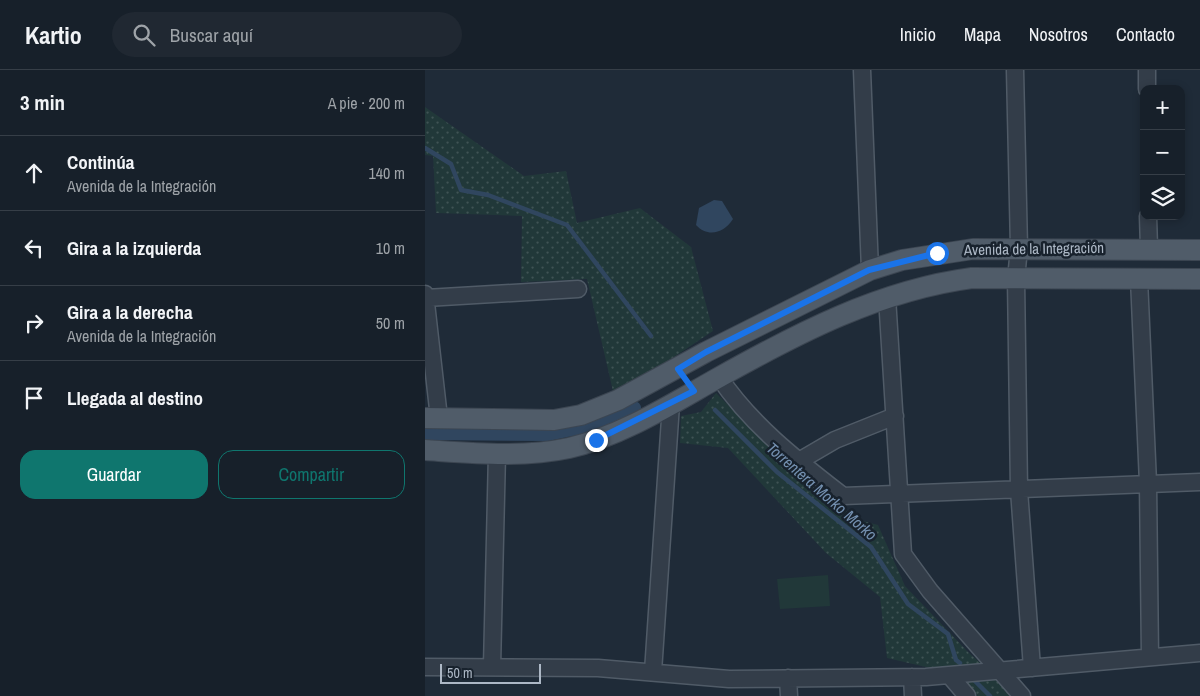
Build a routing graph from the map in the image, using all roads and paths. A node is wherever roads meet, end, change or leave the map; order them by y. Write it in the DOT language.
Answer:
graph roads {
  1 [pos="862,70"];
  2 [pos="1015,70"];
  3 [pos="1147,70"];
  4 [pos="1147,85"];
  5 [pos="1148,220"];
  6 [pos="1019,248"];
  7 [pos="1149,248"];
  8 [pos="1200,250"];
  9 [pos="869,270"];
  10 [pos="1139,278"];
  11 [pos="1016,279"];
  12 [pos="1200,280"];
  13 [pos="578,289"];
  14 [pos="425,294"];
  15 [pos="887,297"];
  16 [pos="426,298"];
  17 [pos="678,369"];
  18 [pos="719,377"];
  19 [pos="694,391"];
  20 [pos="671,404"];
  21 [pos="895,416"];
  22 [pos="432,418"];
  23 [pos="425,450"];
  24 [pos="497,453"];
  25 [pos="799,461"];
  26 [pos="1200,482"];
  27 [pos="1148,483"];
  28 [pos="1019,490"];
  29 [pos="899,494"];
  30 [pos="1200,653"];
  31 [pos="1150,657"];
  32 [pos="493,667"];
  33 [pos="1032,668"];
  34 [pos="425,669"];
  35 [pos="1001,671"];
  36 [pos="653,672"];
  37 [pos="951,676"];
  38 [pos="913,677"];
  39 [pos="788,678"];
  40 [pos="789,696"];
  41 [pos="913,696"];
  42 [pos="967,696"];
  43 [pos="1022,696"];
  1 -- 9 [label="street"];
  2 -- 6 [label="street"];
  3 -- 4 [label="street"];
  5 -- 7 [label="street"];
  6 -- 7 [label="main road, Avenida de la Integración"];
  6 -- 9 [label="main road, Avenida de la Integración"];
  6 -- 11 [label="street"];
  7 -- 8 [label="main road, Avenida de la Integración"];
  9 -- 17 [label="main road, Avenida de la Integración"];
  10 -- 11 [label="main road, Avenida de la Integración"];
  10 -- 12 [label="main road, Avenida de la Integración"];
  10 -- 27 [label="street"];
  11 -- 15 [label="main road, Avenida de la Integración"];
  11 -- 28 [label="street"];
  13 -- 16 [label="street"];
  14 -- 16 [label="street"];
  15 -- 18 [label="main road, Avenida de la Integración"];
  15 -- 21 [label="street"];
  16 -- 22 [label="street"];
  17 -- 19 [label="main road"];
  17 -- 22 [label="main road, Avenida de la Integración"];
  18 -- 19 [label="main road, Avenida de la Integración"];
  18 -- 25 [label="street"];
  19 -- 20 [label="main road, Avenida de la Integración"];
  20 -- 24 [label="main road, Avenida de la Integración"];
  20 -- 36 [label="street"];
  21 -- 25 [label="street"];
  21 -- 29 [label="street"];
  23 -- 24 [label="main road, Avenida de la Integración"];
  24 -- 32 [label="street"];
  25 -- 29 [label="street"];
  26 -- 27 [label="street"];
  27 -- 28 [label="street"];
  27 -- 31 [label="street"];
  28 -- 29 [label="street"];
  28 -- 33 [label="street"];
  29 -- 35 [label="street"];
  30 -- 31 [label="street"];
  31 -- 33 [label="street"];
  32 -- 34 [label="street"];
  32 -- 36 [label="street"];
  33 -- 35 [label="street"];
  35 -- 37 [label="street"];
  35 -- 43 [label="street"];
  36 -- 39 [label="street"];
  37 -- 38 [label="street"];
  37 -- 42 [label="street"];
  38 -- 39 [label="street"];
  38 -- 41 [label="street"];
  39 -- 40 [label="street"];
}
